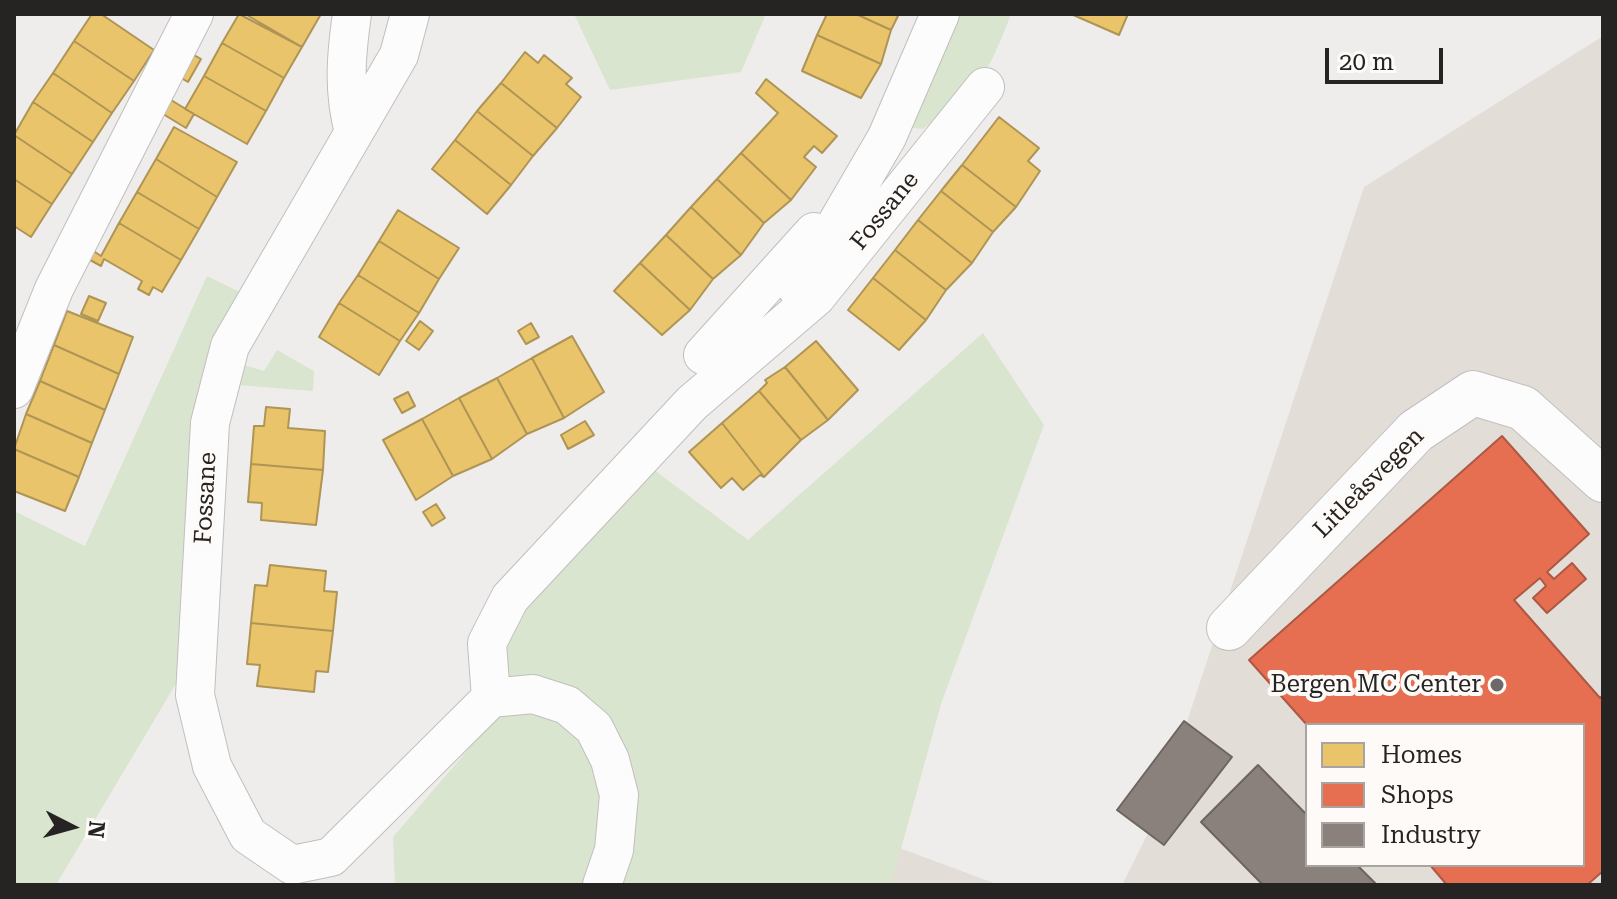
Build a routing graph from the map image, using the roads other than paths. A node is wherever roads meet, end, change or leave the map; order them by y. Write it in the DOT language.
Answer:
graph roads {
  1 [pos="194,14"];
  2 [pos="352,14"];
  3 [pos="410,14"];
  4 [pos="940,14"];
  5 [pos="985,87"];
  6 [pos="354,132"];
  7 [pos="843,212"];
  8 [pos="777,327"];
  9 [pos="703,355"];
  10 [pos="14,389"];
  11 [pos="1603,480"];
  12 [pos="1229,628"];
  13 [pos="491,698"];
  14 [pos="289,875"];
  15 [pos="602,885"];
  1 -- 10 [label="street"];
  2 -- 6 [label="street"];
  3 -- 6 [label="street, Fossane"];
  4 -- 7 [label="street, Fossane"];
  5 -- 8 [label="street, Fossane"];
  6 -- 14 [label="street, Fossane"];
  7 -- 8 [label="street, Fossane"];
  7 -- 9 [label="street, Fossane"];
  8 -- 13 [label="street, Fossane"];
  11 -- 12 [label="street, Litleåsvegen"];
  13 -- 14 [label="street, Fossane"];
  13 -- 15 [label="street"];
}
